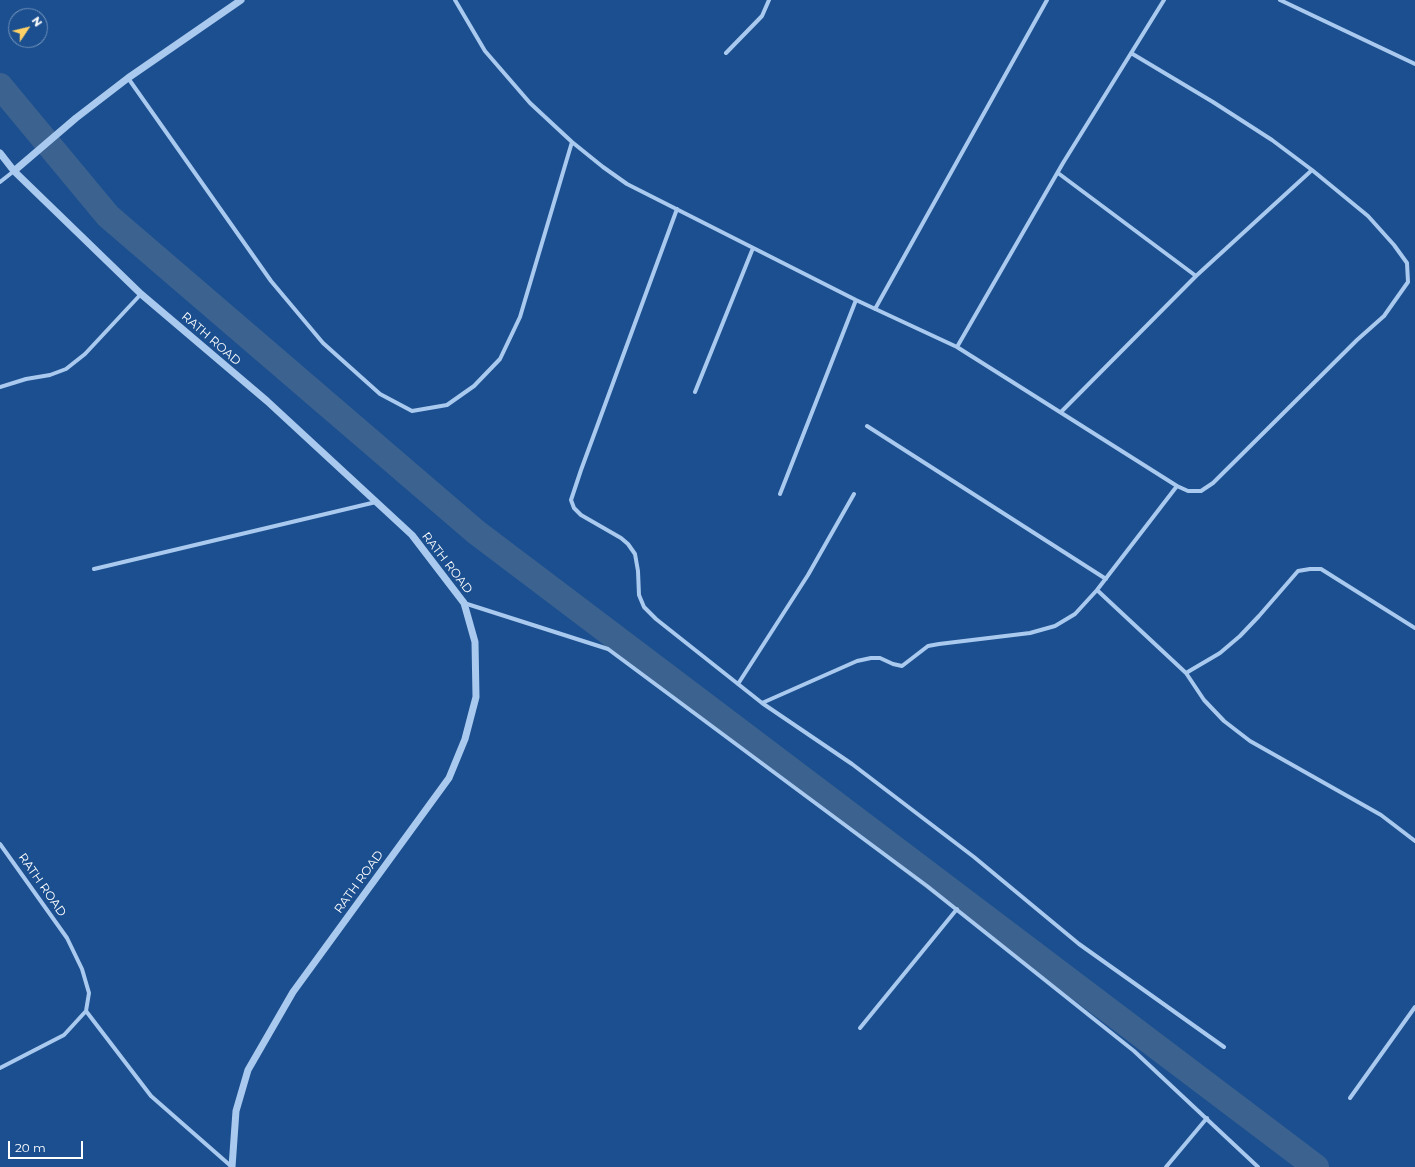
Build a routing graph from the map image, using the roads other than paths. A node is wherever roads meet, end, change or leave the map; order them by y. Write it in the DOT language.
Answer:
graph roads {
  1 [pos="241,0"];
  2 [pos="455,0"];
  3 [pos="769,0"];
  4 [pos="1047,0"];
  5 [pos="1164,0"];
  6 [pos="1280,0"];
  7 [pos="726,53"];
  8 [pos="1131,53"];
  9 [pos="1415,64"];
  10 [pos="128,78"];
  11 [pos="572,142"];
  12 [pos="0,153"];
  13 [pos="1312,170"];
  14 [pos="14,171"];
  15 [pos="1058,172"];
  16 [pos="0,182"];
  17 [pos="677,210"];
  18 [pos="753,248"];
  19 [pos="1196,276"];
  20 [pos="142,294"];
  21 [pos="856,300"];
  22 [pos="875,309"];
  23 [pos="957,347"];
  24 [pos="0,387"];
  25 [pos="695,392"];
  26 [pos="1061,412"];
  27 [pos="867,426"];
  28 [pos="1177,486"];
  29 [pos="780,494"];
  30 [pos="854,494"];
  31 [pos="376,502"];
  32 [pos="94,569"];
  33 [pos="1106,579"];
  34 [pos="1097,590"];
  35 [pos="464,603"];
  36 [pos="1415,628"];
  37 [pos="1186,673"];
  38 [pos="738,684"];
  39 [pos="762,703"];
  40 [pos="1415,841"];
  41 [pos="0,844"];
  42 [pos="956,909"];
  43 [pos="1415,1007"];
  44 [pos="86,1011"];
  45 [pos="860,1028"];
  46 [pos="1224,1047"];
  47 [pos="0,1068"];
  48 [pos="1350,1098"];
  49 [pos="1206,1118"];
  50 [pos="232,1167"];
  51 [pos="1166,1167"];
  52 [pos="1258,1167"];
  1 -- 10 [label="street"];
  2 -- 11 [label="street"];
  3 -- 7 [label="street"];
  4 -- 22 [label="street"];
  5 -- 8 [label="street"];
  6 -- 9 [label="street"];
  8 -- 13 [label="street"];
  8 -- 15 [label="street"];
  10 -- 11 [label="street"];
  10 -- 14 [label="street"];
  11 -- 17 [label="street"];
  12 -- 14 [label="street, RATH ROAD"];
  13 -- 19 [label="street"];
  13 -- 28 [label="street"];
  14 -- 16 [label="street"];
  14 -- 20 [label="street, RATH ROAD"];
  15 -- 19 [label="street"];
  15 -- 23 [label="street"];
  17 -- 18 [label="street"];
  17 -- 38 [label="street"];
  18 -- 21 [label="street"];
  18 -- 25 [label="street"];
  19 -- 26 [label="street"];
  20 -- 24 [label="street"];
  20 -- 31 [label="street, RATH ROAD"];
  21 -- 22 [label="street"];
  21 -- 29 [label="street"];
  22 -- 23 [label="street"];
  23 -- 26 [label="street"];
  26 -- 28 [label="street"];
  27 -- 33 [label="street"];
  28 -- 33 [label="street"];
  30 -- 38 [label="street"];
  31 -- 32 [label="street"];
  31 -- 35 [label="street, RATH ROAD"];
  33 -- 34 [label="street"];
  34 -- 37 [label="street"];
  34 -- 39 [label="street"];
  35 -- 42 [label="street"];
  35 -- 50 [label="street, RATH ROAD"];
  36 -- 37 [label="street"];
  37 -- 40 [label="street"];
  38 -- 39 [label="street"];
  39 -- 46 [label="street"];
  41 -- 44 [label="street, RATH ROAD"];
  42 -- 45 [label="street"];
  42 -- 49 [label="street"];
  43 -- 48 [label="street"];
  44 -- 47 [label="street"];
  44 -- 50 [label="street, RATH ROAD"];
  49 -- 51 [label="street"];
  49 -- 52 [label="street"];
}
